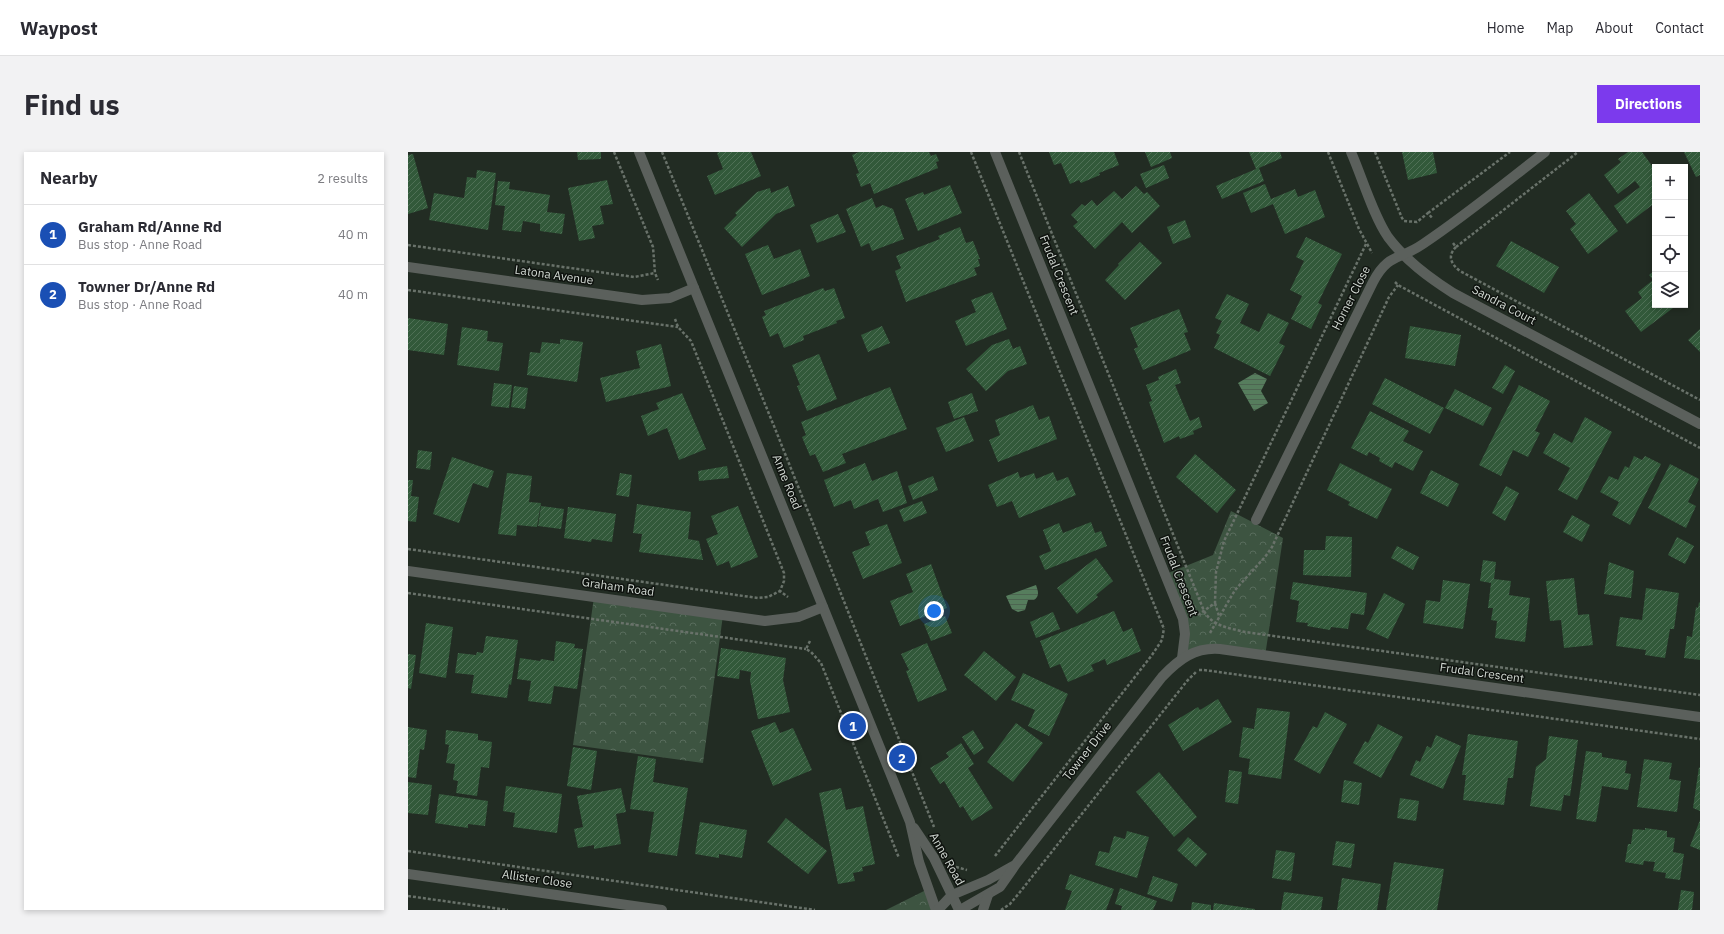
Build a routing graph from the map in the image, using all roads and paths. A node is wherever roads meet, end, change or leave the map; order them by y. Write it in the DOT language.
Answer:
graph roads {
  1 [pos="614,152"];
  2 [pos="639,152"];
  3 [pos="662,152"];
  4 [pos="971,152"];
  5 [pos="995,152"];
  6 [pos="1019,152"];
  7 [pos="1328,152"];
  8 [pos="1352,152"];
  9 [pos="1375,152"];
  10 [pos="1510,152"];
  11 [pos="1546,152"];
  12 [pos="1578,152"];
  13 [pos="1428,213"];
  14 [pos="1435,222"];
  15 [pos="1450,239"];
  16 [pos="1366,244"];
  17 [pos="408,245"];
  18 [pos="1456,247"];
  19 [pos="1372,253"];
  20 [pos="1403,254"];
  21 [pos="408,267"];
  22 [pos="655,273"];
  23 [pos="658,280"];
  24 [pos="1395,282"];
  25 [pos="1398,285"];
  26 [pos="694,288"];
  27 [pos="408,290"];
  28 [pos="675,319"];
  29 [pos="678,327"];
  30 [pos="1700,400"];
  31 [pos="1700,424"];
  32 [pos="1700,448"];
  33 [pos="1256,520"];
  34 [pos="408,549"];
  35 [pos="408,571"];
  36 [pos="780,591"];
  37 [pos="408,593"];
  38 [pos="788,597"];
  39 [pos="1215,603"];
  40 [pos="823,606"];
  41 [pos="1204,611"];
  42 [pos="1220,616"];
  43 [pos="1196,617"];
  44 [pos="1216,623"];
  45 [pos="1171,627"];
  46 [pos="1164,628"];
  47 [pos="1209,636"];
  48 [pos="810,641"];
  49 [pos="806,649"];
  50 [pos="1182,658"];
  51 [pos="1198,665"];
  52 [pos="1199,670"];
  53 [pos="1700,695"];
  54 [pos="1700,717"];
  55 [pos="1700,739"];
  56 [pos="910,822"];
  57 [pos="936,830"];
  58 [pos="408,852"];
  59 [pos="992,859"];
  60 [pos="901,862"];
  61 [pos="952,864"];
  62 [pos="1016,864"];
  63 [pos="973,869"];
  64 [pos="408,874"];
  65 [pos="952,895"];
  66 [pos="988,895"];
  67 [pos="408,896"];
  68 [pos="508,910"];
  69 [pos="662,910"];
  70 [pos="814,910"];
  71 [pos="937,910"];
  72 [pos="959,910"];
  73 [pos="983,910"];
  74 [pos="1000,910"];
  1 -- 22 [label="path"];
  2 -- 26 [label="street, Anne Road"];
  3 -- 57 [label="path"];
  4 -- 46 [label="path"];
  5 -- 50 [label="street, Frudal Crescent"];
  6 -- 41 [label="path"];
  7 -- 16 [label="path"];
  8 -- 20 [label="street, Sandra Court"];
  9 -- 13 [label="path"];
  10 -- 13 [label="path"];
  11 -- 20 [label="street, Horner Close"];
  12 -- 18 [label="path"];
  13 -- 14 [label="path"];
  15 -- 18 [label="path"];
  16 -- 19 [label="path"];
  16 -- 39 [label="path"];
  17 -- 22 [label="path"];
  18 -- 30 [label="path"];
  20 -- 31 [label="street, Sandra Court"];
  20 -- 33 [label="street, Horner Close"];
  21 -- 26 [label="street, Latona Avenue"];
  22 -- 23 [label="path"];
  24 -- 25 [label="path"];
  25 -- 32 [label="path"];
  25 -- 42 [label="path"];
  26 -- 40 [label="street, Anne Road"];
  27 -- 29 [label="path"];
  28 -- 29 [label="path"];
  29 -- 36 [label="path"];
  34 -- 36 [label="path"];
  35 -- 40 [label="street, Graham Road"];
  36 -- 38 [label="path"];
  37 -- 49 [label="path"];
  39 -- 41 [label="path"];
  39 -- 42 [label="path"];
  40 -- 56 [label="street, Anne Road"];
  41 -- 43 [label="path"];
  41 -- 44 [label="path"];
  42 -- 44 [label="path"];
  44 -- 47 [label="path"];
  44 -- 53 [label="path"];
  45 -- 46 [label="path"];
  46 -- 59 [label="path"];
  48 -- 49 [label="path"];
  49 -- 60 [label="path"];
  50 -- 54 [label="street, Frudal Crescent"];
  50 -- 62 [label="street, Towner Drive"];
  51 -- 52 [label="path"];
  52 -- 55 [label="path"];
  52 -- 74 [label="path"];
  56 -- 65 [label="street, Anne Road"];
  56 -- 71 [label="street, Anne Road"];
  58 -- 70 [label="path"];
  61 -- 63 [label="path"];
  62 -- 65 [label="street, Towner Drive"];
  62 -- 66 [label="street, Towner Drive"];
  64 -- 69 [label="street, Allister Close"];
  65 -- 71 [label="street"];
  65 -- 72 [label="street, Anne Road"];
  66 -- 72 [label="street, Towner Drive"];
  66 -- 73 [label="street"];
  67 -- 68 [label="path"];
}
